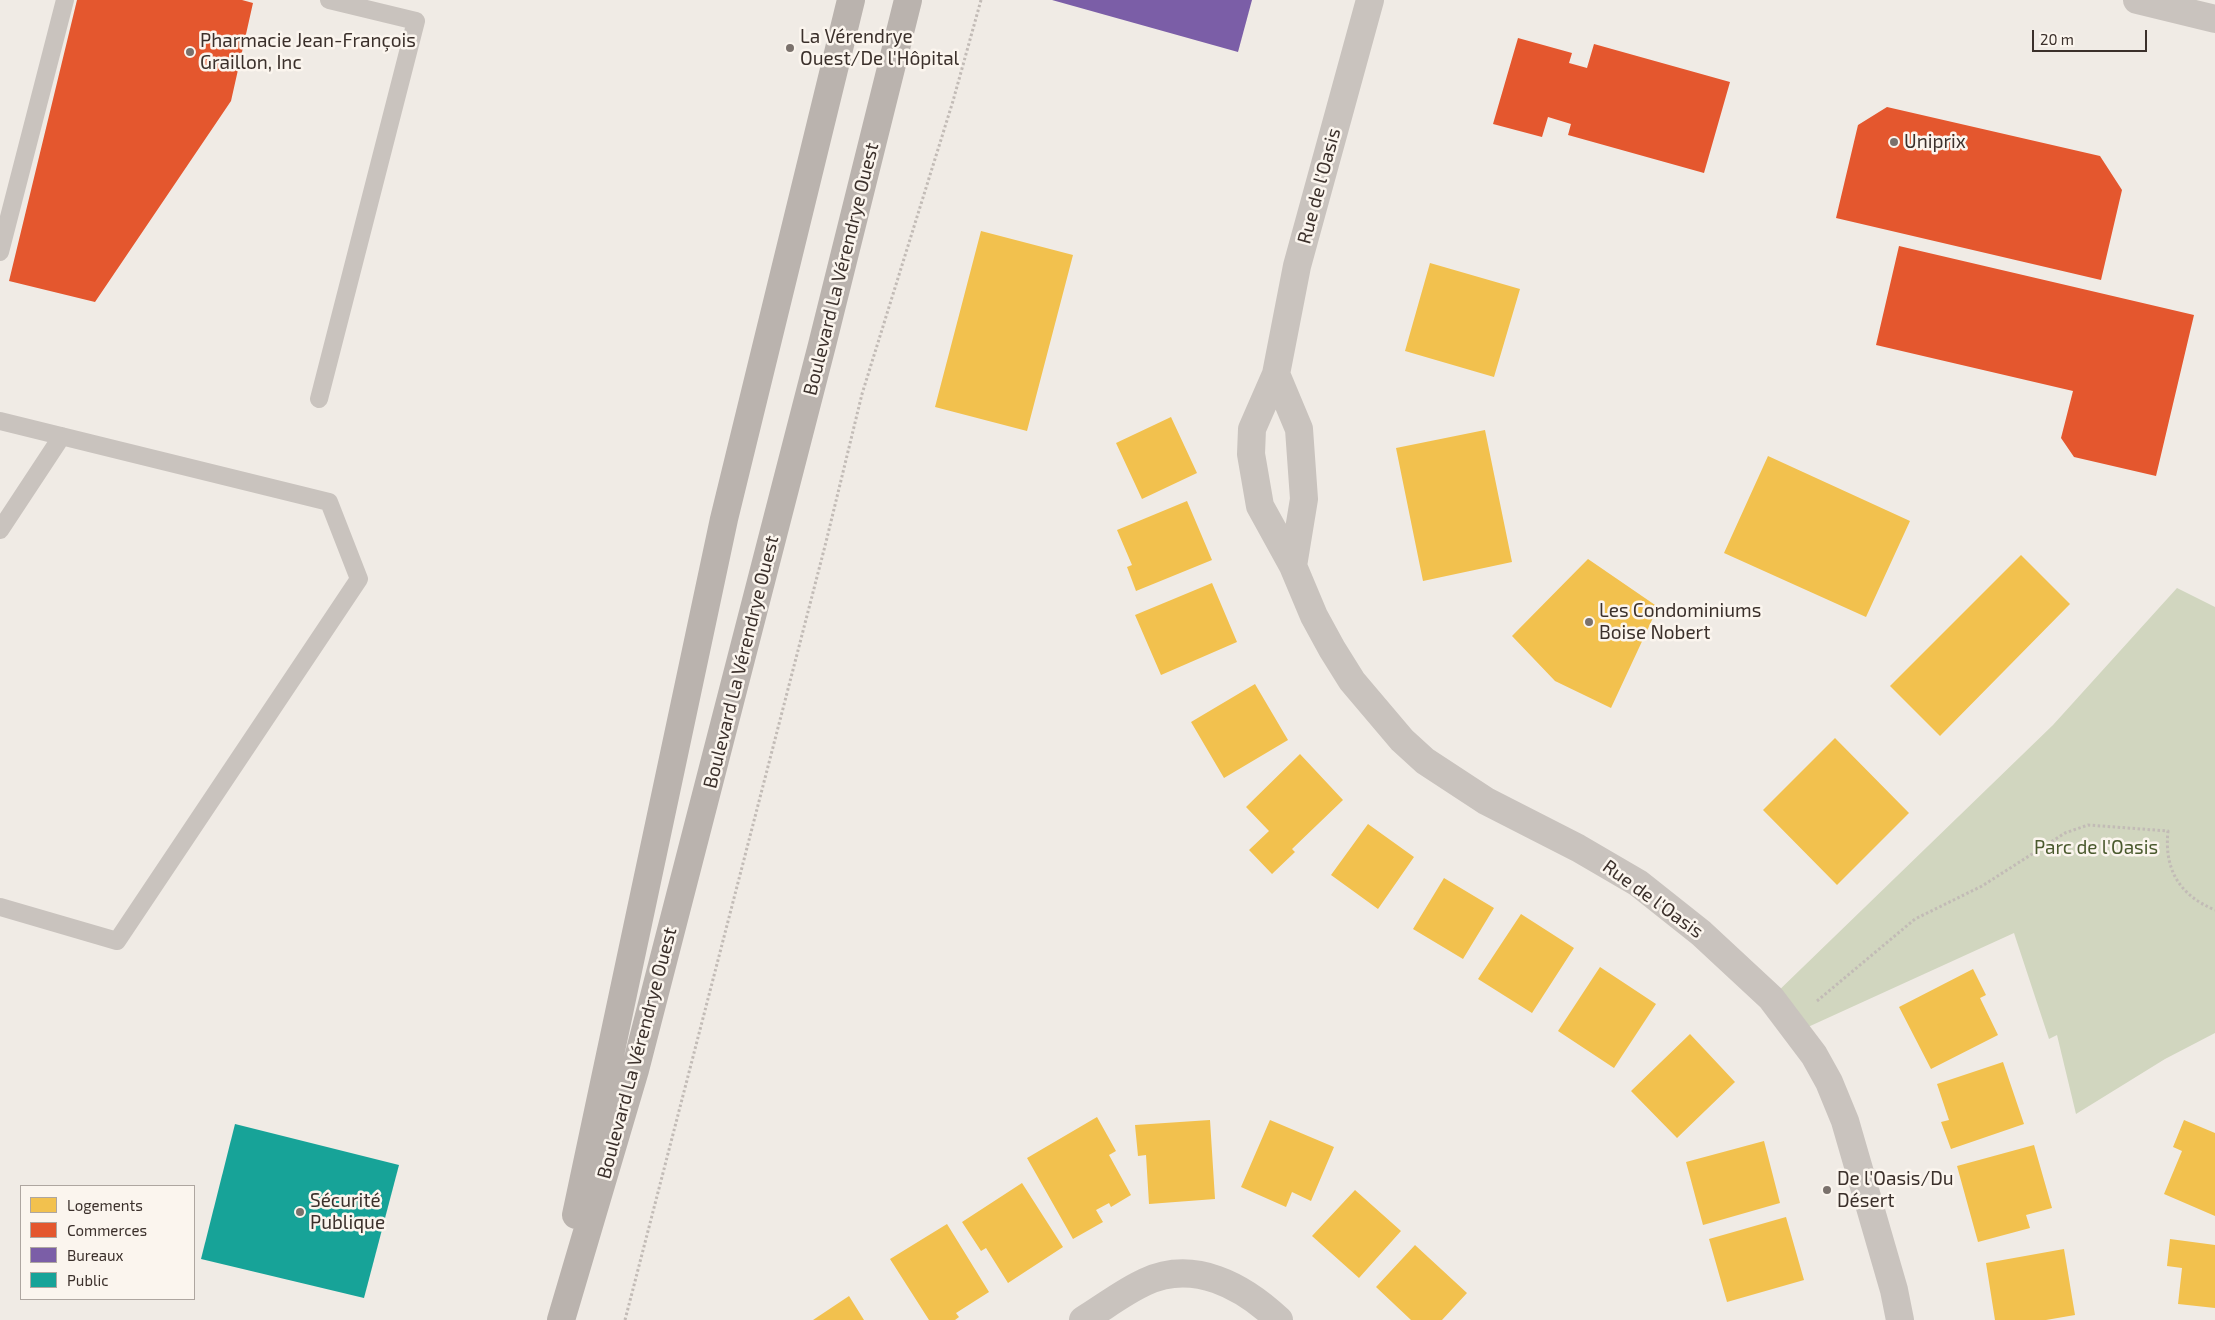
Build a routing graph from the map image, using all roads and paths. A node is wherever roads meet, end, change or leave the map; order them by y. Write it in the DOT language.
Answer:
graph roads {
  1 [pos="65,0"];
  2 [pos="329,0"];
  3 [pos="851,0"];
  4 [pos="908,0"];
  5 [pos="981,0"];
  6 [pos="1370,0"];
  7 [pos="2137,0"];
  8 [pos="2215,19"];
  9 [pos="0,252"];
  10 [pos="1276,374"];
  11 [pos="319,399"];
  12 [pos="0,421"];
  13 [pos="62,436"];
  14 [pos="0,530"];
  15 [pos="1293,566"];
  16 [pos="0,907"];
  17 [pos="2215,910"];
  18 [pos="1790,1023"];
  19 [pos="554,1320"];
  20 [pos="561,1320"];
  21 [pos="625,1320"];
  22 [pos="1083,1320"];
  23 [pos="1279,1320"];
  24 [pos="1900,1320"];
  1 -- 9 [label="lane"];
  2 -- 11 [label="lane"];
  3 -- 19 [label="main road, Boulevard La Vérendrye Ouest"];
  4 -- 20 [label="main road, Boulevard La Vérendrye Ouest"];
  5 -- 21 [label="path"];
  6 -- 10 [label="street, Rue de l'Oasis"];
  7 -- 8 [label="street"];
  10 -- 15 [label="street"];
  10 -- 15 [label="street, Rue de l'Oasis"];
  12 -- 13 [label="lane"];
  13 -- 14 [label="lane"];
  13 -- 16 [label="lane"];
  15 -- 18 [label="street, Rue de l'Oasis"];
  17 -- 18 [label="path"];
  18 -- 24 [label="street, Rue de l'Oasis"];
  22 -- 23 [label="street"];
}
